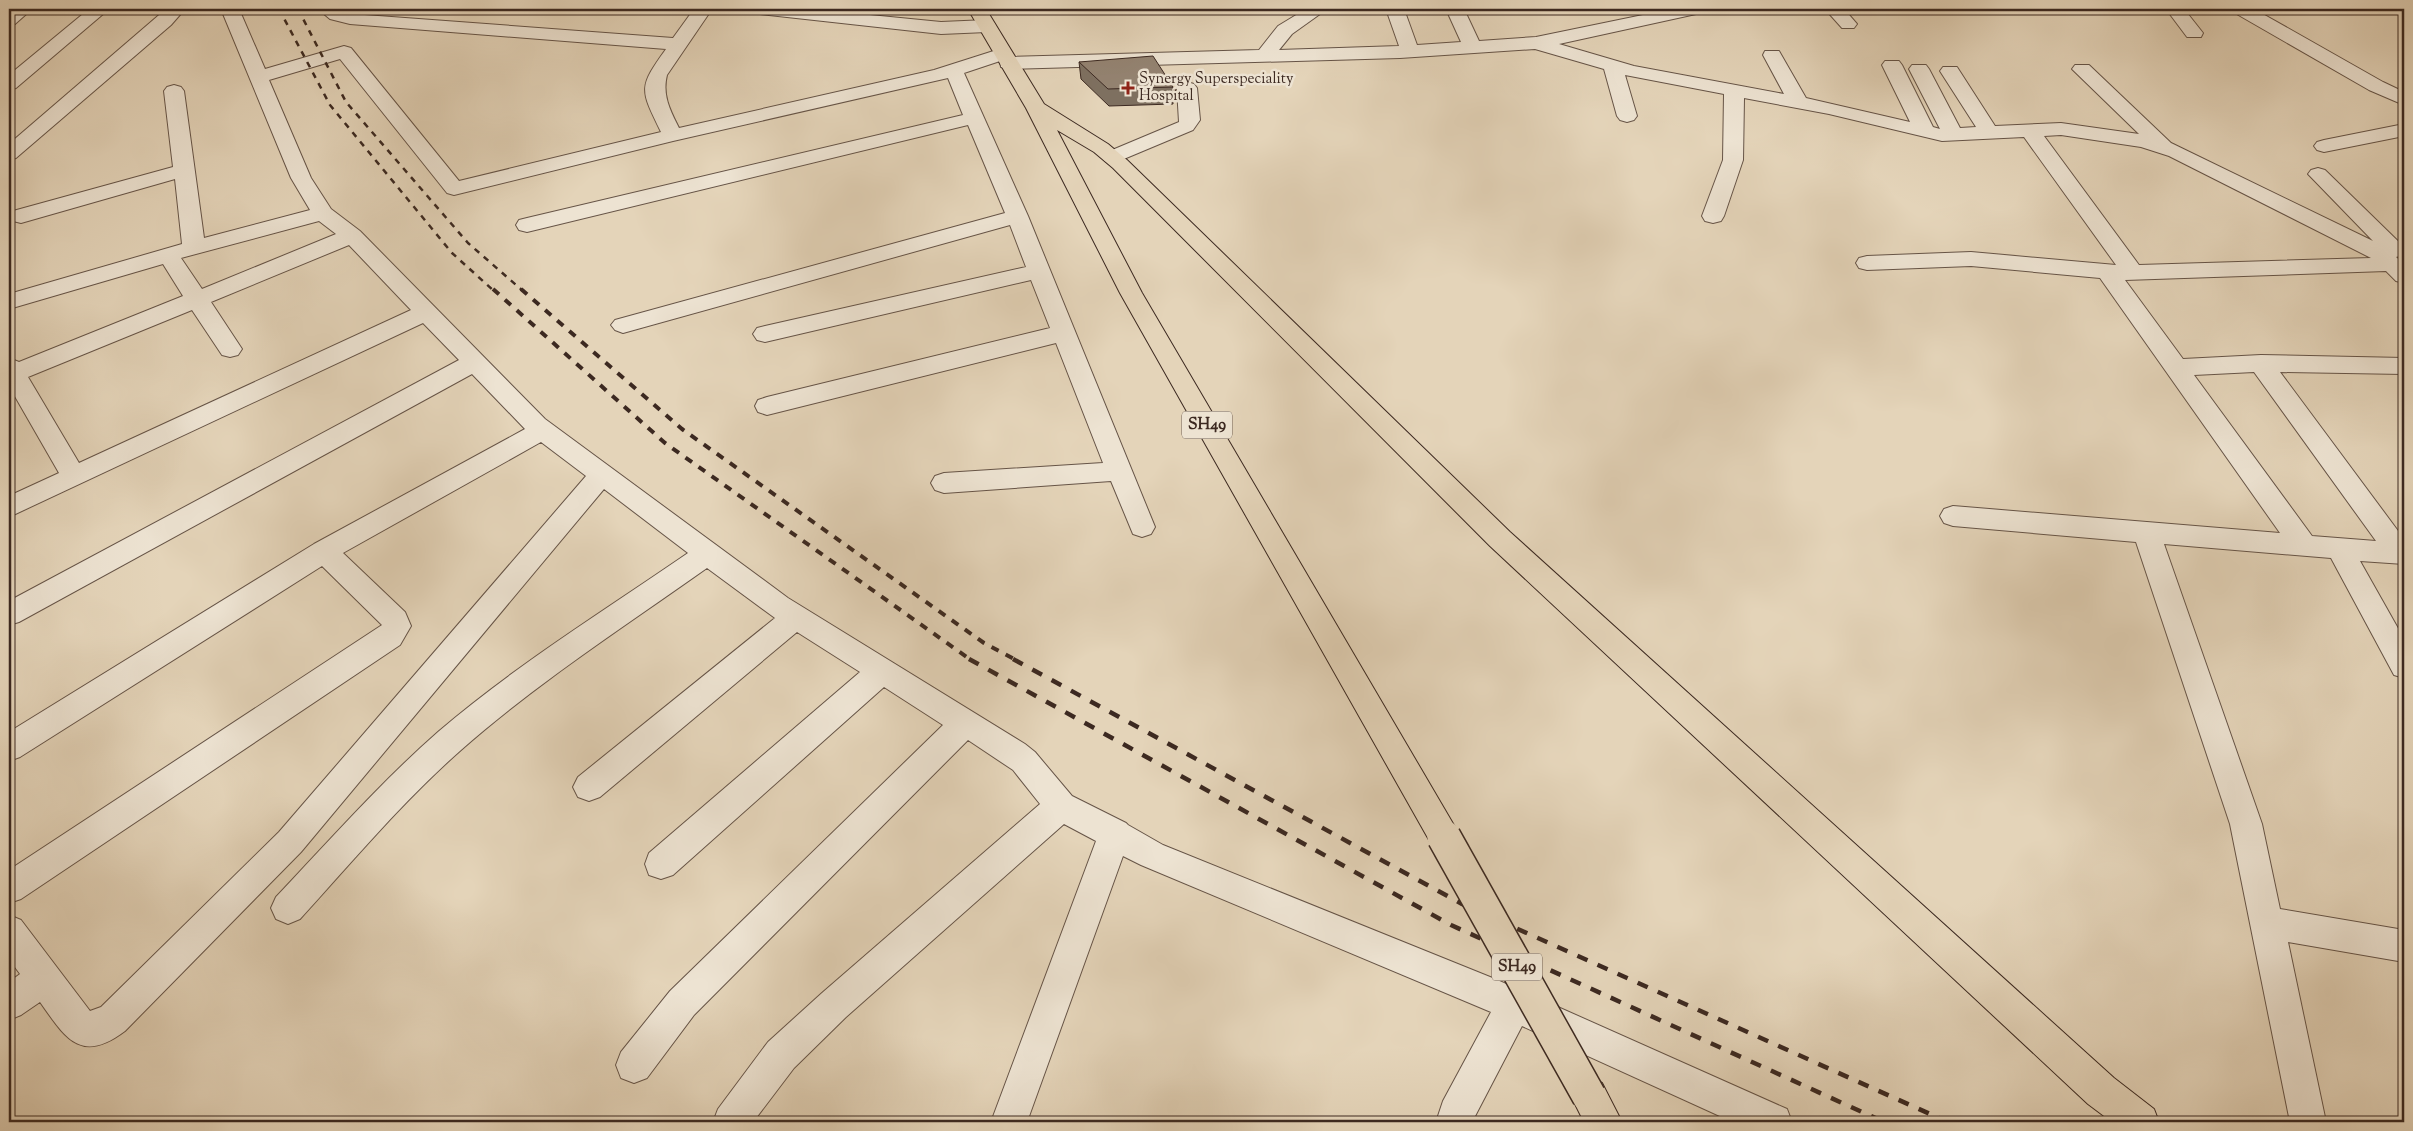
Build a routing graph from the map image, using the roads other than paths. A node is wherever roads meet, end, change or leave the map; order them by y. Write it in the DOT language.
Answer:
graph roads {
  1 [pos="23,9"];
  2 [pos="100,9"];
  3 [pos="176,9"];
  4 [pos="230,9"];
  5 [pos="327,9"];
  6 [pos="703,9"];
  7 [pos="760,9"];
  8 [pos="1318,9"];
  9 [pos="1395,9"];
  10 [pos="1455,9"];
  11 [pos="1696,9"];
  12 [pos="1834,9"];
  13 [pos="2175,9"];
  14 [pos="2240,9"];
  15 [pos="1649,14"];
  16 [pos="982,17"];
  17 [pos="9,20"];
  18 [pos="1848,24"];
  19 [pos="2194,33"];
  20 [pos="1536,43"];
  21 [pos="679,44"];
  22 [pos="1472,47"];
  23 [pos="1410,51"];
  24 [pos="1772,55"];
  25 [pos="1264,56"];
  26 [pos="1005,58"];
  27 [pos="1892,65"];
  28 [pos="1612,66"];
  29 [pos="1919,69"];
  30 [pos="2082,69"];
  31 [pos="954,71"];
  32 [pos="1950,71"];
  33 [pos="258,77"];
  34 [pos="9,84"];
  35 [pos="1187,88"];
  36 [pos="1734,90"];
  37 [pos="174,91"];
  38 [pos="2404,99"];
  39 [pos="1799,102"];
  40 [pos="1036,108"];
  41 [pos="1626,116"];
  42 [pos="974,118"];
  43 [pos="2029,130"];
  44 [pos="2404,130"];
  45 [pos="1925,131"];
  46 [pos="1989,132"];
  47 [pos="1954,134"];
  48 [pos="673,135"];
  49 [pos="2324,146"];
  50 [pos="2165,148"];
  51 [pos="9,154"];
  52 [pos="1112,157"];
  53 [pos="184,170"];
  54 [pos="2318,174"];
  55 [pos="323,213"];
  56 [pos="21,216"];
  57 [pos="1017,216"];
  58 [pos="1713,216"];
  59 [pos="527,225"];
  60 [pos="352,236"];
  61 [pos="194,248"];
  62 [pos="168,255"];
  63 [pos="2395,259"];
  64 [pos="1867,263"];
  65 [pos="1039,271"];
  66 [pos="2108,273"];
  67 [pos="2133,273"];
  68 [pos="197,299"];
  69 [pos="9,302"];
  70 [pos="427,312"];
  71 [pos="623,325"];
  72 [pos="1064,333"];
  73 [pos="765,334"];
  74 [pos="230,349"];
  75 [pos="475,362"];
  76 [pos="2261,363"];
  77 [pos="2404,366"];
  78 [pos="2176,368"];
  79 [pos="11,370"];
  80 [pos="766,406"];
  81 [pos="543,430"];
  82 [pos="1119,471"];
  83 [pos="602,474"];
  84 [pos="74,477"];
  85 [pos="944,483"];
  86 [pos="9,508"];
  87 [pos="1953,516"];
  88 [pos="1142,527"];
  89 [pos="2146,532"];
  90 [pos="2304,546"];
  91 [pos="2340,549"];
  92 [pos="324,551"];
  93 [pos="708,553"];
  94 [pos="2402,554"];
  95 [pos="9,614"];
  96 [pos="796,617"];
  97 [pos="2404,666"];
  98 [pos="882,671"];
  99 [pos="965,723"];
  100 [pos="9,748"];
  101 [pos="589,787"];
  102 [pos="1056,798"];
  103 [pos="1115,833"];
  104 [pos="661,864"];
  105 [pos="9,888"];
  106 [pos="288,908"];
  107 [pos="2266,923"];
  108 [pos="9,931"];
  109 [pos="2404,946"];
  110 [pos="44,978"];
  111 [pos="9,1003"];
  112 [pos="1514,1005"];
  113 [pos="634,1065"];
  114 [pos="1597,1109"];
  115 [pos="731,1122"];
  116 [pos="1009,1122"];
  117 [pos="1454,1122"];
  118 [pos="1774,1122"];
  119 [pos="2141,1122"];
  120 [pos="2308,1122"];
  1 -- 17 [label="street"];
  2 -- 34 [label="street"];
  3 -- 51 [label="street"];
  4 -- 33 [label="street"];
  5 -- 21 [label="street"];
  6 -- 21 [label="street"];
  7 -- 16 [label="street"];
  8 -- 25 [label="street"];
  9 -- 23 [label="street"];
  10 -- 22 [label="street"];
  11 -- 15 [label="street"];
  12 -- 18 [label="street"];
  13 -- 19 [label="street"];
  14 -- 38 [label="street"];
  15 -- 20 [label="street"];
  16 -- 26 [label="main road, SH49"];
  20 -- 22 [label="street"];
  20 -- 28 [label="street"];
  21 -- 48 [label="street"];
  22 -- 23 [label="street"];
  23 -- 25 [label="street"];
  24 -- 39 [label="street"];
  25 -- 26 [label="street"];
  26 -- 31 [label="street"];
  26 -- 40 [label="main road, SH49"];
  27 -- 45 [label="street"];
  28 -- 36 [label="street"];
  28 -- 41 [label="street"];
  29 -- 47 [label="street"];
  30 -- 50 [label="street"];
  31 -- 42 [label="street"];
  31 -- 48 [label="street"];
  32 -- 46 [label="street"];
  33 -- 48 [label="street"];
  33 -- 55 [label="street"];
  35 -- 52 [label="street"];
  36 -- 39 [label="street"];
  36 -- 58 [label="street"];
  37 -- 53 [label="street"];
  39 -- 45 [label="street"];
  40 -- 52 [label="main road"];
  40 -- 114 [label="main road, SH49, bridge"];
  42 -- 57 [label="street"];
  42 -- 59 [label="street"];
  43 -- 46 [label="street"];
  43 -- 50 [label="street"];
  43 -- 67 [label="street"];
  44 -- 49 [label="street"];
  45 -- 47 [label="street"];
  46 -- 47 [label="street"];
  50 -- 63 [label="street"];
  52 -- 119 [label="main road"];
  53 -- 56 [label="street"];
  53 -- 61 [label="street"];
  54 -- 63 [label="street"];
  55 -- 60 [label="street"];
  55 -- 61 [label="street"];
  57 -- 65 [label="street"];
  57 -- 71 [label="street"];
  60 -- 68 [label="street"];
  60 -- 70 [label="street"];
  61 -- 62 [label="street"];
  62 -- 68 [label="street"];
  62 -- 69 [label="street"];
  63 -- 67 [label="street"];
  64 -- 66 [label="street"];
  65 -- 72 [label="street"];
  65 -- 73 [label="street"];
  66 -- 67 [label="street"];
  66 -- 78 [label="street"];
  68 -- 74 [label="street"];
  68 -- 79 [label="street"];
  70 -- 75 [label="street"];
  70 -- 84 [label="street"];
  72 -- 80 [label="street"];
  72 -- 82 [label="street"];
  75 -- 81 [label="street"];
  75 -- 95 [label="street"];
  76 -- 77 [label="street"];
  76 -- 78 [label="street"];
  76 -- 94 [label="street"];
  78 -- 90 [label="street"];
  79 -- 84 [label="street"];
  81 -- 83 [label="street"];
  81 -- 92 [label="street"];
  82 -- 85 [label="street"];
  82 -- 88 [label="street"];
  83 -- 93 [label="street"];
  83 -- 110 [label="street"];
  84 -- 86 [label="street"];
  87 -- 89 [label="street"];
  89 -- 90 [label="street"];
  89 -- 107 [label="street"];
  90 -- 91 [label="street"];
  91 -- 94 [label="street"];
  91 -- 97 [label="street"];
  92 -- 100 [label="street"];
  92 -- 105 [label="street"];
  93 -- 96 [label="street"];
  93 -- 106 [label="street"];
  96 -- 98 [label="street"];
  96 -- 101 [label="street"];
  98 -- 99 [label="street"];
  98 -- 104 [label="street"];
  99 -- 102 [label="street"];
  99 -- 113 [label="street"];
  102 -- 103 [label="street"];
  102 -- 115 [label="street"];
  103 -- 112 [label="street"];
  103 -- 116 [label="street"];
  107 -- 109 [label="street"];
  107 -- 120 [label="street"];
  108 -- 110 [label="street"];
  110 -- 111 [label="street"];
  112 -- 117 [label="street"];
  112 -- 118 [label="street"];
}
